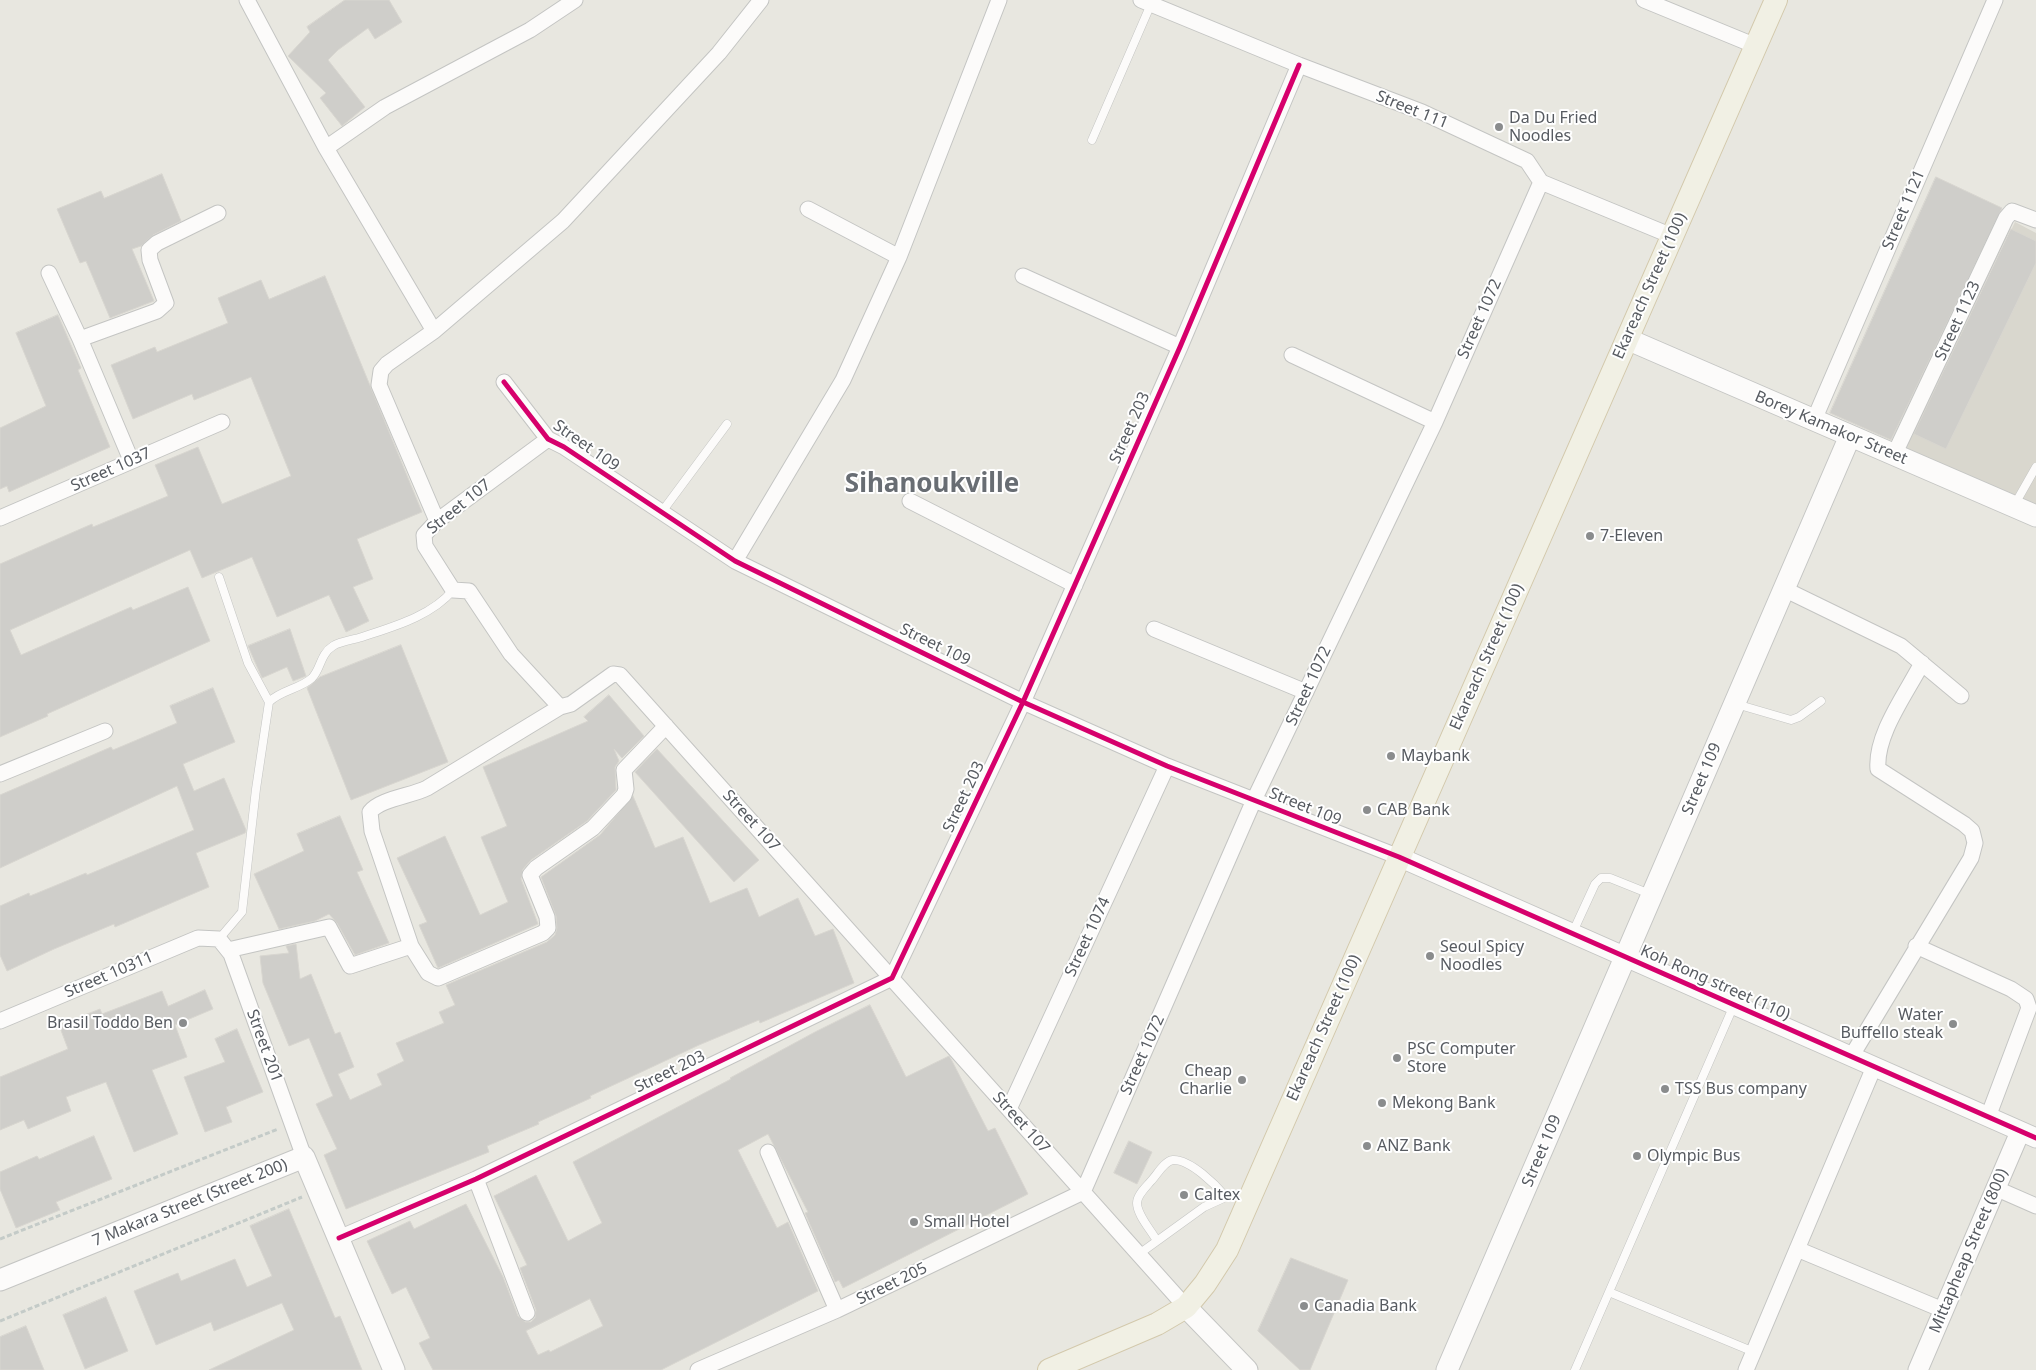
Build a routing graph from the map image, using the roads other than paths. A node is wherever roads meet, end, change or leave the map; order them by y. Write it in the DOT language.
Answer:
graph roads {
  1 [pos="247,0"];
  2 [pos="575,0"];
  3 [pos="761,0"];
  4 [pos="999,0"];
  5 [pos="1644,0"];
  6 [pos="1776,0"];
  7 [pos="1995,0"];
  8 [pos="1146,2"];
  9 [pos="1756,46"];
  10 [pos="1299,65"];
  11 [pos="1092,140"];
  12 [pos="326,148"];
  13 [pos="1541,182"];
  14 [pos="808,208"];
  15 [pos="218,213"];
  16 [pos="2036,220"];
  17 [pos="1672,236"];
  18 [pos="899,257"];
  19 [pos="49,273"];
  20 [pos="1023,276"];
  21 [pos="434,331"];
  22 [pos="80,339"];
  23 [pos="1627,339"];
  24 [pos="1180,347"];
  25 [pos="1292,355"];
  26 [pos="504,382"];
  27 [pos="1814,420"];
  28 [pos="222,422"];
  29 [pos="1435,422"];
  30 [pos="727,424"];
  31 [pos="1850,436"];
  32 [pos="548,439"];
  33 [pos="1894,455"];
  34 [pos="131,460"];
  35 [pos="2036,467"];
  36 [pos="910,501"];
  37 [pos="2014,506"];
  38 [pos="662,513"];
  39 [pos="2036,516"];
  40 [pos="0,518"];
  41 [pos="437,521"];
  42 [pos="736,562"];
  43 [pos="219,577"];
  44 [pos="1074,584"];
  45 [pos="1784,589"];
  46 [pos="453,590"];
  47 [pos="1154,629"];
  48 [pos="1922,663"];
  49 [pos="1306,692"];
  50 [pos="1961,696"];
  51 [pos="1821,701"];
  52 [pos="269,702"];
  53 [pos="1023,702"];
  54 [pos="1735,703"];
  55 [pos="560,707"];
  56 [pos="666,726"];
  57 [pos="105,731"];
  58 [pos="1168,766"];
  59 [pos="0,774"];
  60 [pos="1254,800"];
  61 [pos="1399,857"];
  62 [pos="1652,895"];
  63 [pos="1572,934"];
  64 [pos="223,944"];
  65 [pos="411,946"];
  66 [pos="1916,946"];
  67 [pos="1625,957"];
  68 [pos="892,978"];
  69 [pos="1734,1005"];
  70 [pos="0,1021"];
  71 [pos="1851,1057"];
  72 [pos="1874,1067"];
  73 [pos="1009,1109"];
  74 [pos="1988,1118"];
  75 [pos="2028,1135"];
  76 [pos="768,1152"];
  77 [pos="304,1157"];
  78 [pos="476,1180"];
  79 [pos="1995,1188"];
  80 [pos="1084,1192"];
  81 [pos="1250,1196"];
  82 [pos="1226,1197"];
  83 [pos="2036,1206"];
  84 [pos="339,1238"];
  85 [pos="1157,1241"];
  86 [pos="1797,1250"];
  87 [pos="1139,1254"];
  88 [pos="0,1280"];
  89 [pos="1609,1292"];
  90 [pos="1186,1306"];
  91 [pos="837,1310"];
  92 [pos="1943,1310"];
  93 [pos="527,1313"];
  94 [pos="1754,1352"];
  95 [pos="394,1370"];
  96 [pos="698,1370"];
  97 [pos="1050,1370"];
  98 [pos="1247,1370"];
  99 [pos="1447,1370"];
  100 [pos="1575,1370"];
  101 [pos="1746,1370"];
  102 [pos="1918,1370"];
  1 -- 12 [label="street"];
  2 -- 12 [label="street"];
  3 -- 21 [label="street"];
  4 -- 18 [label="street"];
  5 -- 9 [label="street"];
  6 -- 9 [label="main road, Ekareach Street (100)"];
  7 -- 27 [label="street, Street 1121"];
  8 -- 10 [label="street, Street 111"];
  8 -- 11 [label="lane"];
  9 -- 17 [label="main road, Ekareach Street (100)"];
  10 -- 13 [label="street, Street 111"];
  10 -- 24 [label="street, Street 203"];
  12 -- 21 [label="street"];
  13 -- 17 [label="street"];
  13 -- 29 [label="street, Street 1072"];
  14 -- 18 [label="street"];
  15 -- 22 [label="street"];
  16 -- 33 [label="street, Street 1123"];
  17 -- 23 [label="main road, Ekareach Street (100)"];
  18 -- 42 [label="street"];
  19 -- 22 [label="street"];
  20 -- 24 [label="street"];
  21 -- 41 [label="street"];
  22 -- 34 [label="street"];
  23 -- 27 [label="main road, Borey Kamakor Street"];
  23 -- 61 [label="main road, Ekareach Street (100)"];
  24 -- 44 [label="street, Street 203"];
  25 -- 29 [label="street"];
  26 -- 32 [label="street, Street 109"];
  27 -- 31 [label="main road, Borey Kamakor Street"];
  28 -- 34 [label="street, Street 1037"];
  29 -- 49 [label="street, Street 1072"];
  30 -- 38 [label="lane"];
  31 -- 33 [label="main road, Borey Kamakor Street"];
  31 -- 45 [label="main road, Street 109"];
  32 -- 38 [label="street, Street 109"];
  32 -- 41 [label="street, Street 107"];
  33 -- 37 [label="main road, Borey Kamakor Street"];
  34 -- 40 [label="street, Street 1037"];
  35 -- 37 [label="lane"];
  36 -- 44 [label="street"];
  37 -- 39 [label="main road, Borey Kamakor Street"];
  38 -- 42 [label="street, Street 109"];
  41 -- 46 [label="street, Street 107"];
  42 -- 53 [label="street, Street 109"];
  43 -- 52 [label="lane"];
  44 -- 53 [label="street, Street 203"];
  45 -- 48 [label="street"];
  45 -- 54 [label="main road, Street 109"];
  46 -- 52 [label="lane"];
  46 -- 55 [label="street"];
  47 -- 49 [label="street"];
  48 -- 50 [label="street"];
  48 -- 66 [label="street"];
  49 -- 60 [label="street, Street 1072"];
  51 -- 54 [label="lane"];
  52 -- 64 [label="lane"];
  53 -- 58 [label="street, Street 109"];
  53 -- 68 [label="street, Street 203"];
  54 -- 62 [label="main road, Street 109"];
  55 -- 56 [label="street, Street 107"];
  55 -- 65 [label="street"];
  56 -- 65 [label="street"];
  56 -- 68 [label="street, Street 107"];
  57 -- 59 [label="street"];
  58 -- 60 [label="street, Street 109"];
  58 -- 73 [label="street, Street 1074"];
  60 -- 61 [label="street, Street 109"];
  60 -- 80 [label="street, Street 1072"];
  61 -- 63 [label="street, Koh Rong street (110)"];
  61 -- 81 [label="main road, Ekareach Street (100)"];
  62 -- 63 [label="lane"];
  62 -- 67 [label="main road, Street 109"];
  63 -- 67 [label="street, Koh Rong street (110)"];
  64 -- 65 [label="street, Street 10311"];
  64 -- 70 [label="street, Street 10311"];
  64 -- 77 [label="street, Street 201"];
  66 -- 71 [label="street"];
  66 -- 74 [label="street"];
  67 -- 69 [label="street, Koh Rong street (110)"];
  67 -- 99 [label="main road, Street 109"];
  68 -- 73 [label="street, Street 107"];
  68 -- 78 [label="street, Street 203"];
  69 -- 71 [label="street, Koh Rong street (110)"];
  69 -- 89 [label="lane"];
  71 -- 72 [label="street, Koh Rong street (110)"];
  72 -- 74 [label="street, Koh Rong street (110)"];
  72 -- 86 [label="street"];
  73 -- 80 [label="street, Street 107"];
  74 -- 75 [label="street, Koh Rong street (110)"];
  75 -- 79 [label="street, Mittapheap Street (800)"];
  76 -- 91 [label="street"];
  77 -- 84 [label="main road, 7 Makara Street (Street 200)"];
  77 -- 88 [label="main road, 7 Makara Street (Street 200)"];
  78 -- 84 [label="street, Street 203"];
  78 -- 93 [label="street"];
  79 -- 83 [label="street"];
  79 -- 92 [label="street, Mittapheap Street (800)"];
  80 -- 87 [label="street, Street 107"];
  80 -- 91 [label="street, Street 205"];
  81 -- 82 [label="lane"];
  81 -- 90 [label="main road, Ekareach Street (100)"];
  82 -- 85 [label="lane"];
  82 -- 85 [label="lane"];
  84 -- 95 [label="main road, 7 Makara Street (Street 200)"];
  85 -- 87 [label="lane"];
  86 -- 92 [label="street"];
  86 -- 94 [label="street"];
  87 -- 90 [label="street, Street 107"];
  89 -- 94 [label="lane"];
  89 -- 100 [label="lane"];
  90 -- 97 [label="main road, Ekareach Street (100)"];
  90 -- 98 [label="main road"];
  91 -- 96 [label="street, Street 205"];
  92 -- 102 [label="street, Mittapheap Street (800)"];
  94 -- 101 [label="street"];
}
